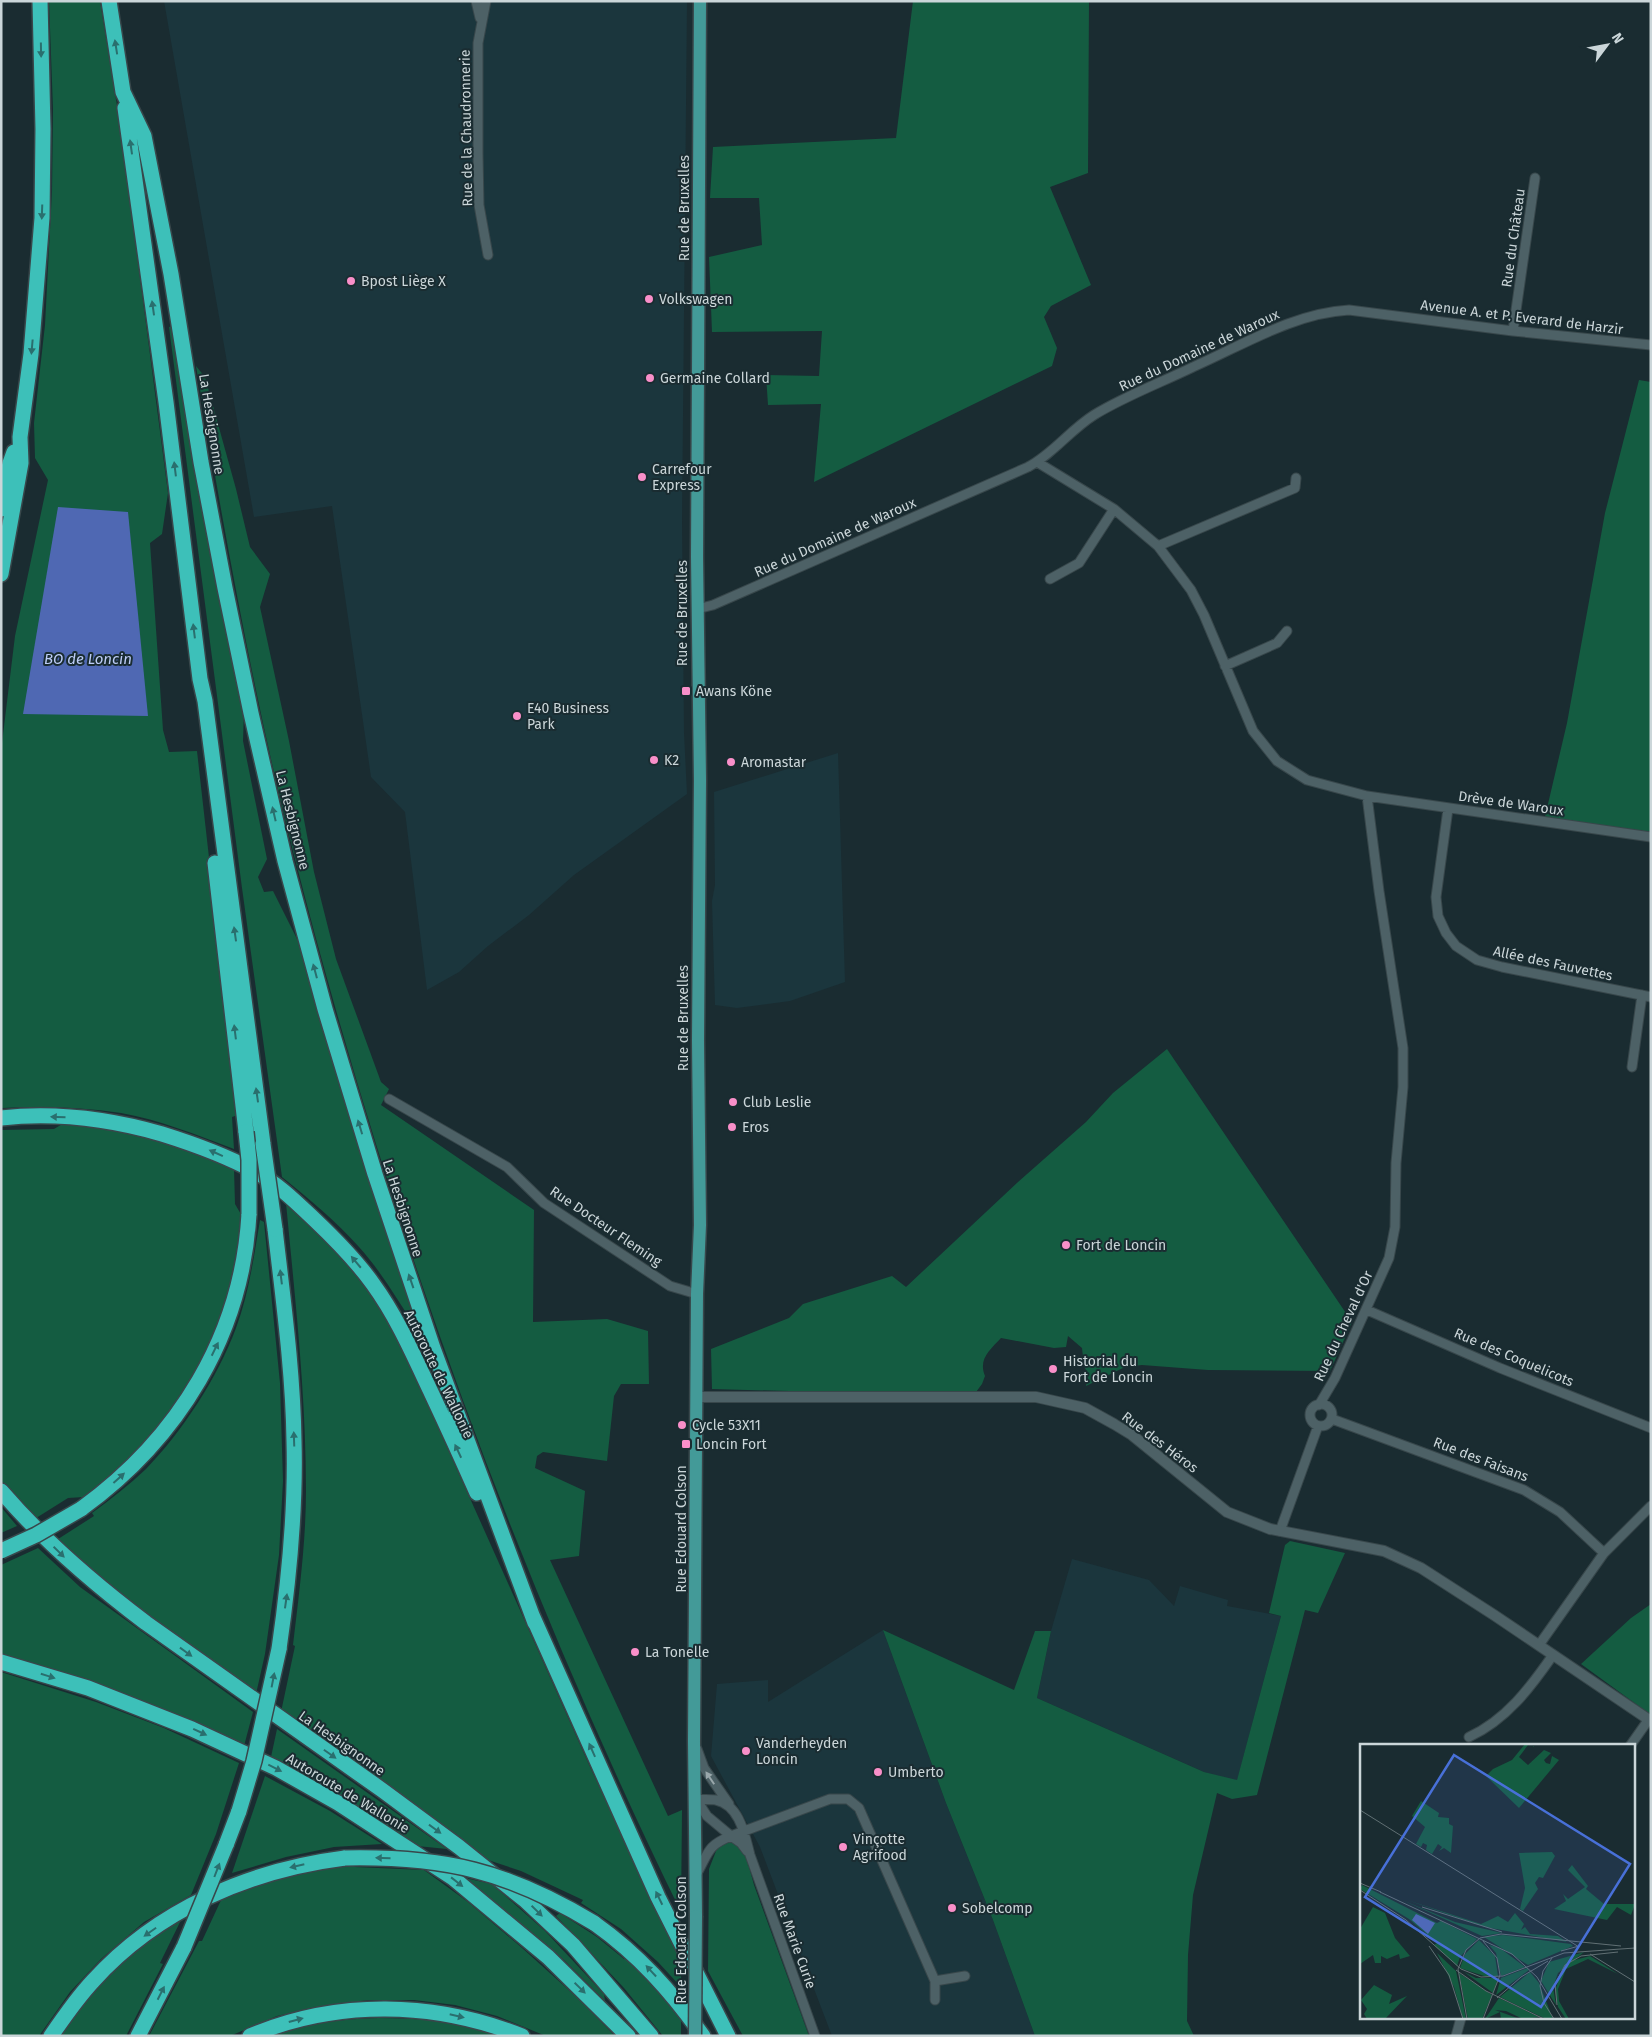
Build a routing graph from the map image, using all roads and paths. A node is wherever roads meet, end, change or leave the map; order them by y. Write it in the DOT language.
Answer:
graph roads {
  1 [pos="40,1"];
  2 [pos="109,1"];
  3 [pos="476,1"];
  4 [pos="486,1"];
  5 [pos="700,1"];
  6 [pos="481,21"];
  7 [pos="123,92"];
  8 [pos="1535,178"];
  9 [pos="488,255"];
  10 [pos="1390,315"];
  11 [pos="1513,332"];
  12 [pos="1651,345"];
  13 [pos="20,437"];
  14 [pos="1037,462"];
  15 [pos="1296,478"];
  16 [pos="1,509"];
  17 [pos="1114,509"];
  18 [pos="1158,546"];
  19 [pos="1,574"];
  20 [pos="1050,579"];
  21 [pos="697,609"];
  22 [pos="1287,631"];
  23 [pos="1225,666"];
  24 [pos="200,679"];
  25 [pos="1367,796"];
  26 [pos="1448,809"];
  27 [pos="1651,837"];
  28 [pos="1646,996"];
  29 [pos="1632,1068"];
  30 [pos="390,1098"];
  31 [pos="1,1118"];
  32 [pos="700,1226"];
  33 [pos="698,1294"];
  34 [pos="1367,1310"];
  35 [pos="696,1397"];
  36 [pos="1319,1405"];
  37 [pos="1332,1419"];
  38 [pos="1318,1426"];
  39 [pos="1651,1428"];
  40 [pos="1,1491"];
  41 [pos="1651,1506"];
  42 [pos="1280,1531"];
  43 [pos="1,1551"];
  44 [pos="1604,1553"];
  45 [pos="535,1623"];
  46 [pos="1539,1645"];
  47 [pos="1553,1655"];
  48 [pos="1,1662"];
  49 [pos="1650,1720"];
  50 [pos="1469,1737"];
  51 [pos="1632,1744"];
  52 [pos="694,1748"];
  53 [pos="696,1799"];
  54 [pos="734,1810"];
  55 [pos="743,1830"];
  56 [pos="731,1836"];
  57 [pos="750,1855"];
  58 [pos="696,1876"];
  59 [pos="965,1976"];
  60 [pos="936,1981"];
  61 [pos="934,2000"];
  62 [pos="1460,2020"];
  63 [pos="51,2036"];
  64 [pos="138,2036"];
  65 [pos="250,2036"];
  66 [pos="522,2036"];
  67 [pos="628,2036"];
  68 [pos="651,2036"];
  69 [pos="695,2036"];
  70 [pos="703,2036"];
  71 [pos="728,2036"];
  72 [pos="814,2036"];
  73 [pos="1456,2036"];
  1 -- 13 [label="highway, one-way"];
  7 -- 2 [label="highway, La Hesbignonne, one-way"];
  3 -- 6 [label="street"];
  4 -- 6 [label="street, Rue de la Chaudronnerie"];
  5 -- 21 [label="main road, Rue de Bruxelles"];
  6 -- 9 [label="street, Rue de la Chaudronnerie"];
  24 -- 7 [label="highway, one-way"];
  45 -- 7 [label="highway, La Hesbignonne, one-way"];
  8 -- 11 [label="street, Rue du Château"];
  10 -- 11 [label="street, Avenue A. et P. Everard de Harzir"];
  10 -- 14 [label="street, Rue du Domaine de Waroux"];
  11 -- 12 [label="street, Avenue A. et P. Everard de Harzir"];
  13 -- 16 [label="highway"];
  13 -- 19 [label="highway"];
  14 -- 17 [label="street"];
  14 -- 21 [label="street, Rue du Domaine de Waroux"];
  15 -- 18 [label="street"];
  17 -- 18 [label="street"];
  17 -- 20 [label="street"];
  18 -- 23 [label="street"];
  21 -- 32 [label="main road, Rue de Bruxelles"];
  22 -- 23 [label="street"];
  23 -- 25 [label="street"];
  43 -- 24 [label="highway, one-way, bridge"];
  64 -- 24 [label="highway, one-way, bridge"];
  25 -- 26 [label="street, Drève de Waroux"];
  25 -- 34 [label="street, Rue du Cheval d'Or"];
  26 -- 27 [label="street, Drève de Waroux"];
  26 -- 28 [label="street, Allée des Fauvettes"];
  28 -- 29 [label="street, Allée des Fauvettes"];
  30 -- 33 [label="street, Rue Docteur Fleming"];
  45 -- 31 [label="highway, Autoroute de Wallonie, one-way"];
  32 -- 33 [label="main road, Rue Edouard Colson"];
  33 -- 35 [label="main road, Rue Edouard Colson"];
  34 -- 36 [label="street, Rue du Cheval d'Or"];
  34 -- 39 [label="street, Rue des Coquelicots"];
  35 -- 42 [label="street, Rue des Héros"];
  35 -- 52 [label="main road, Rue Edouard Colson"];
  36 -- 37 [label="street"];
  36 -- 38 [label="street"];
  37 -- 38 [label="street"];
  37 -- 44 [label="street, Rue des Faisans"];
  38 -- 42 [label="street"];
  40 -- 68 [label="highway, La Hesbignonne, one-way"];
  41 -- 44 [label="street"];
  42 -- 46 [label="street, Rue des Héros"];
  44 -- 46 [label="street"];
  71 -- 45 [label="highway, one-way"];
  46 -- 47 [label="street, Rue des Héros"];
  47 -- 49 [label="street, Rue des Héros"];
  47 -- 50 [label="street"];
  48 -- 67 [label="highway, Autoroute de Wallonie, one-way"];
  49 -- 51 [label="street"];
  52 -- 53 [label="main road, Rue Edouard Colson"];
  54 -- 52 [label="street, Rue Marie Curie, one-way"];
  53 -- 54 [label="street"];
  53 -- 56 [label="street"];
  53 -- 58 [label="main road, Rue Edouard Colson"];
  54 -- 55 [label="street, Rue Marie Curie"];
  55 -- 56 [label="street"];
  55 -- 57 [label="street, Rue Marie Curie"];
  55 -- 60 [label="street"];
  56 -- 57 [label="street"];
  56 -- 58 [label="street"];
  57 -- 72 [label="street, Rue Marie Curie"];
  58 -- 69 [label="main road, Rue Edouard Colson, bridge"];
  59 -- 60 [label="street"];
  60 -- 61 [label="street"];
  62 -- 73 [label="street"];
  70 -- 63 [label="highway, one-way, bridge"];
  65 -- 66 [label="highway, one-way"];
}
